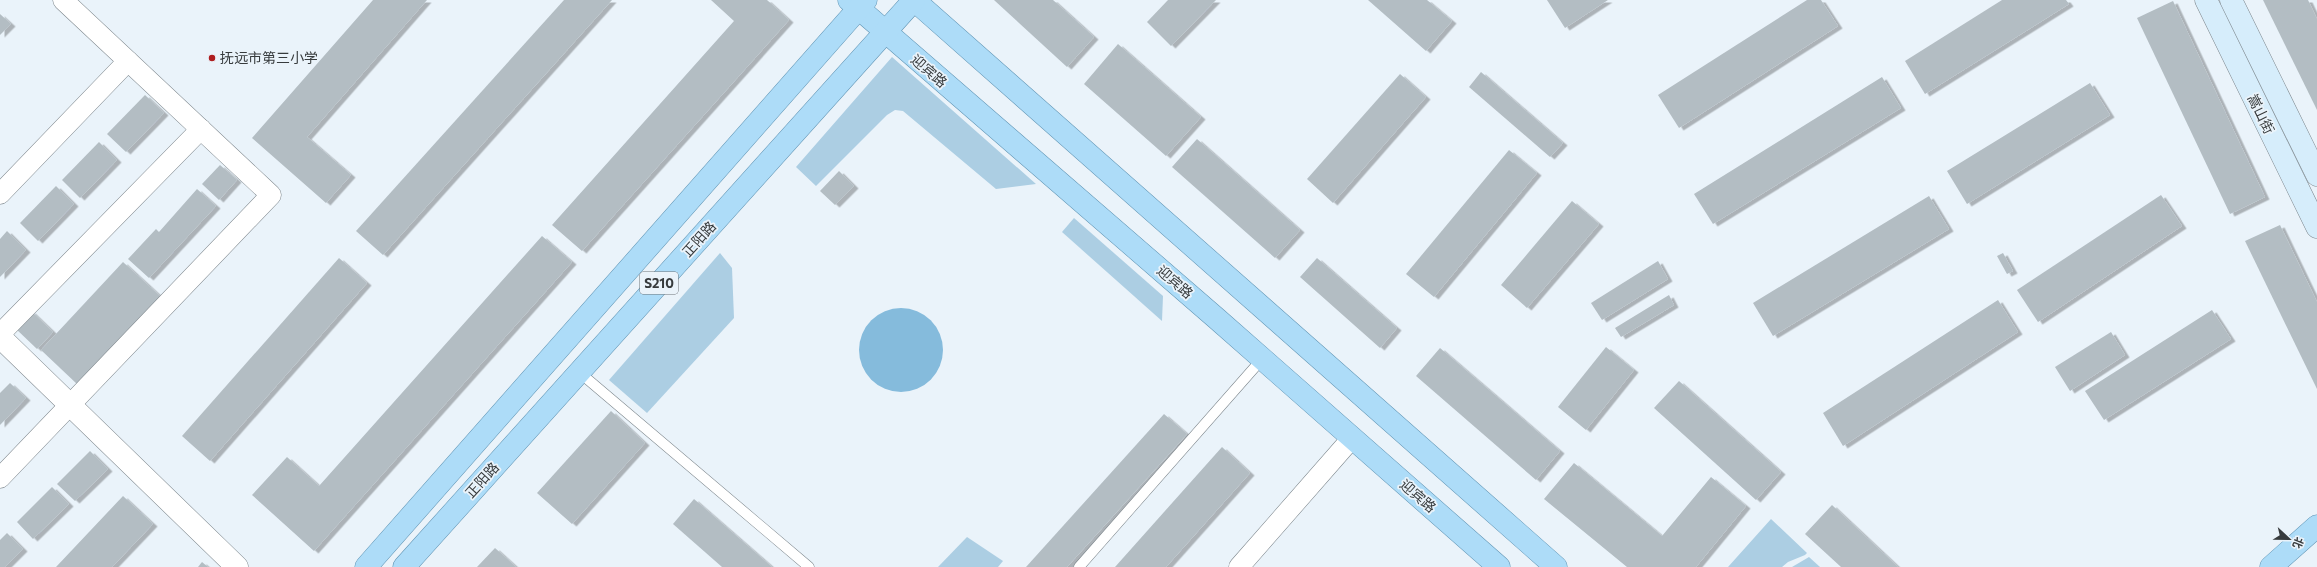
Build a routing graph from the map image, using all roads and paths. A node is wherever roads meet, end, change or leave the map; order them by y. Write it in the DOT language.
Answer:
graph roads {
  1 [pos="63,0"];
  2 [pos="914,0"];
  3 [pos="2206,0"];
  4 [pos="2231,0"];
  5 [pos="858,3"];
  6 [pos="885,32"];
  7 [pos="128,61"];
  8 [pos="201,129"];
  9 [pos="2317,175"];
  10 [pos="0,194"];
  11 [pos="2317,227"];
  12 [pos="0,335"];
  13 [pos="1262,359"];
  14 [pos="579,372"];
  15 [pos="69,404"];
  16 [pos="1352,438"];
  17 [pos="0,478"];
  18 [pos="2317,526"];
  19 [pos="237,567"];
  20 [pos="366,567"];
  21 [pos="404,567"];
  22 [pos="809,567"];
  23 [pos="1079,567"];
  24 [pos="1239,567"];
  25 [pos="1498,567"];
  26 [pos="1556,567"];
  27 [pos="2271,567"];
  1 -- 7 [label="street"];
  2 -- 6 [label="main road, 正阳路 / S210"];
  2 -- 26 [label="main road"];
  3 -- 11 [label="main road, 嵩山街"];
  4 -- 9 [label="main road, 嵩山街"];
  5 -- 6 [label="main road, 迎宾路"];
  5 -- 20 [label="main road, 正阳路"];
  6 -- 13 [label="main road, 迎宾路"];
  6 -- 14 [label="main road, 正阳路 / S210"];
  7 -- 8 [label="street"];
  7 -- 10 [label="street"];
  8 -- 12 [label="street"];
  8 -- 15 [label="street"];
  12 -- 15 [label="street"];
  13 -- 16 [label="main road, 迎宾路"];
  13 -- 23 [label="lane"];
  14 -- 21 [label="main road, 正阳路 / S210"];
  14 -- 22 [label="lane"];
  15 -- 17 [label="street"];
  15 -- 19 [label="street"];
  16 -- 24 [label="street"];
  16 -- 25 [label="main road, 迎宾路"];
  18 -- 27 [label="main road"];
}
